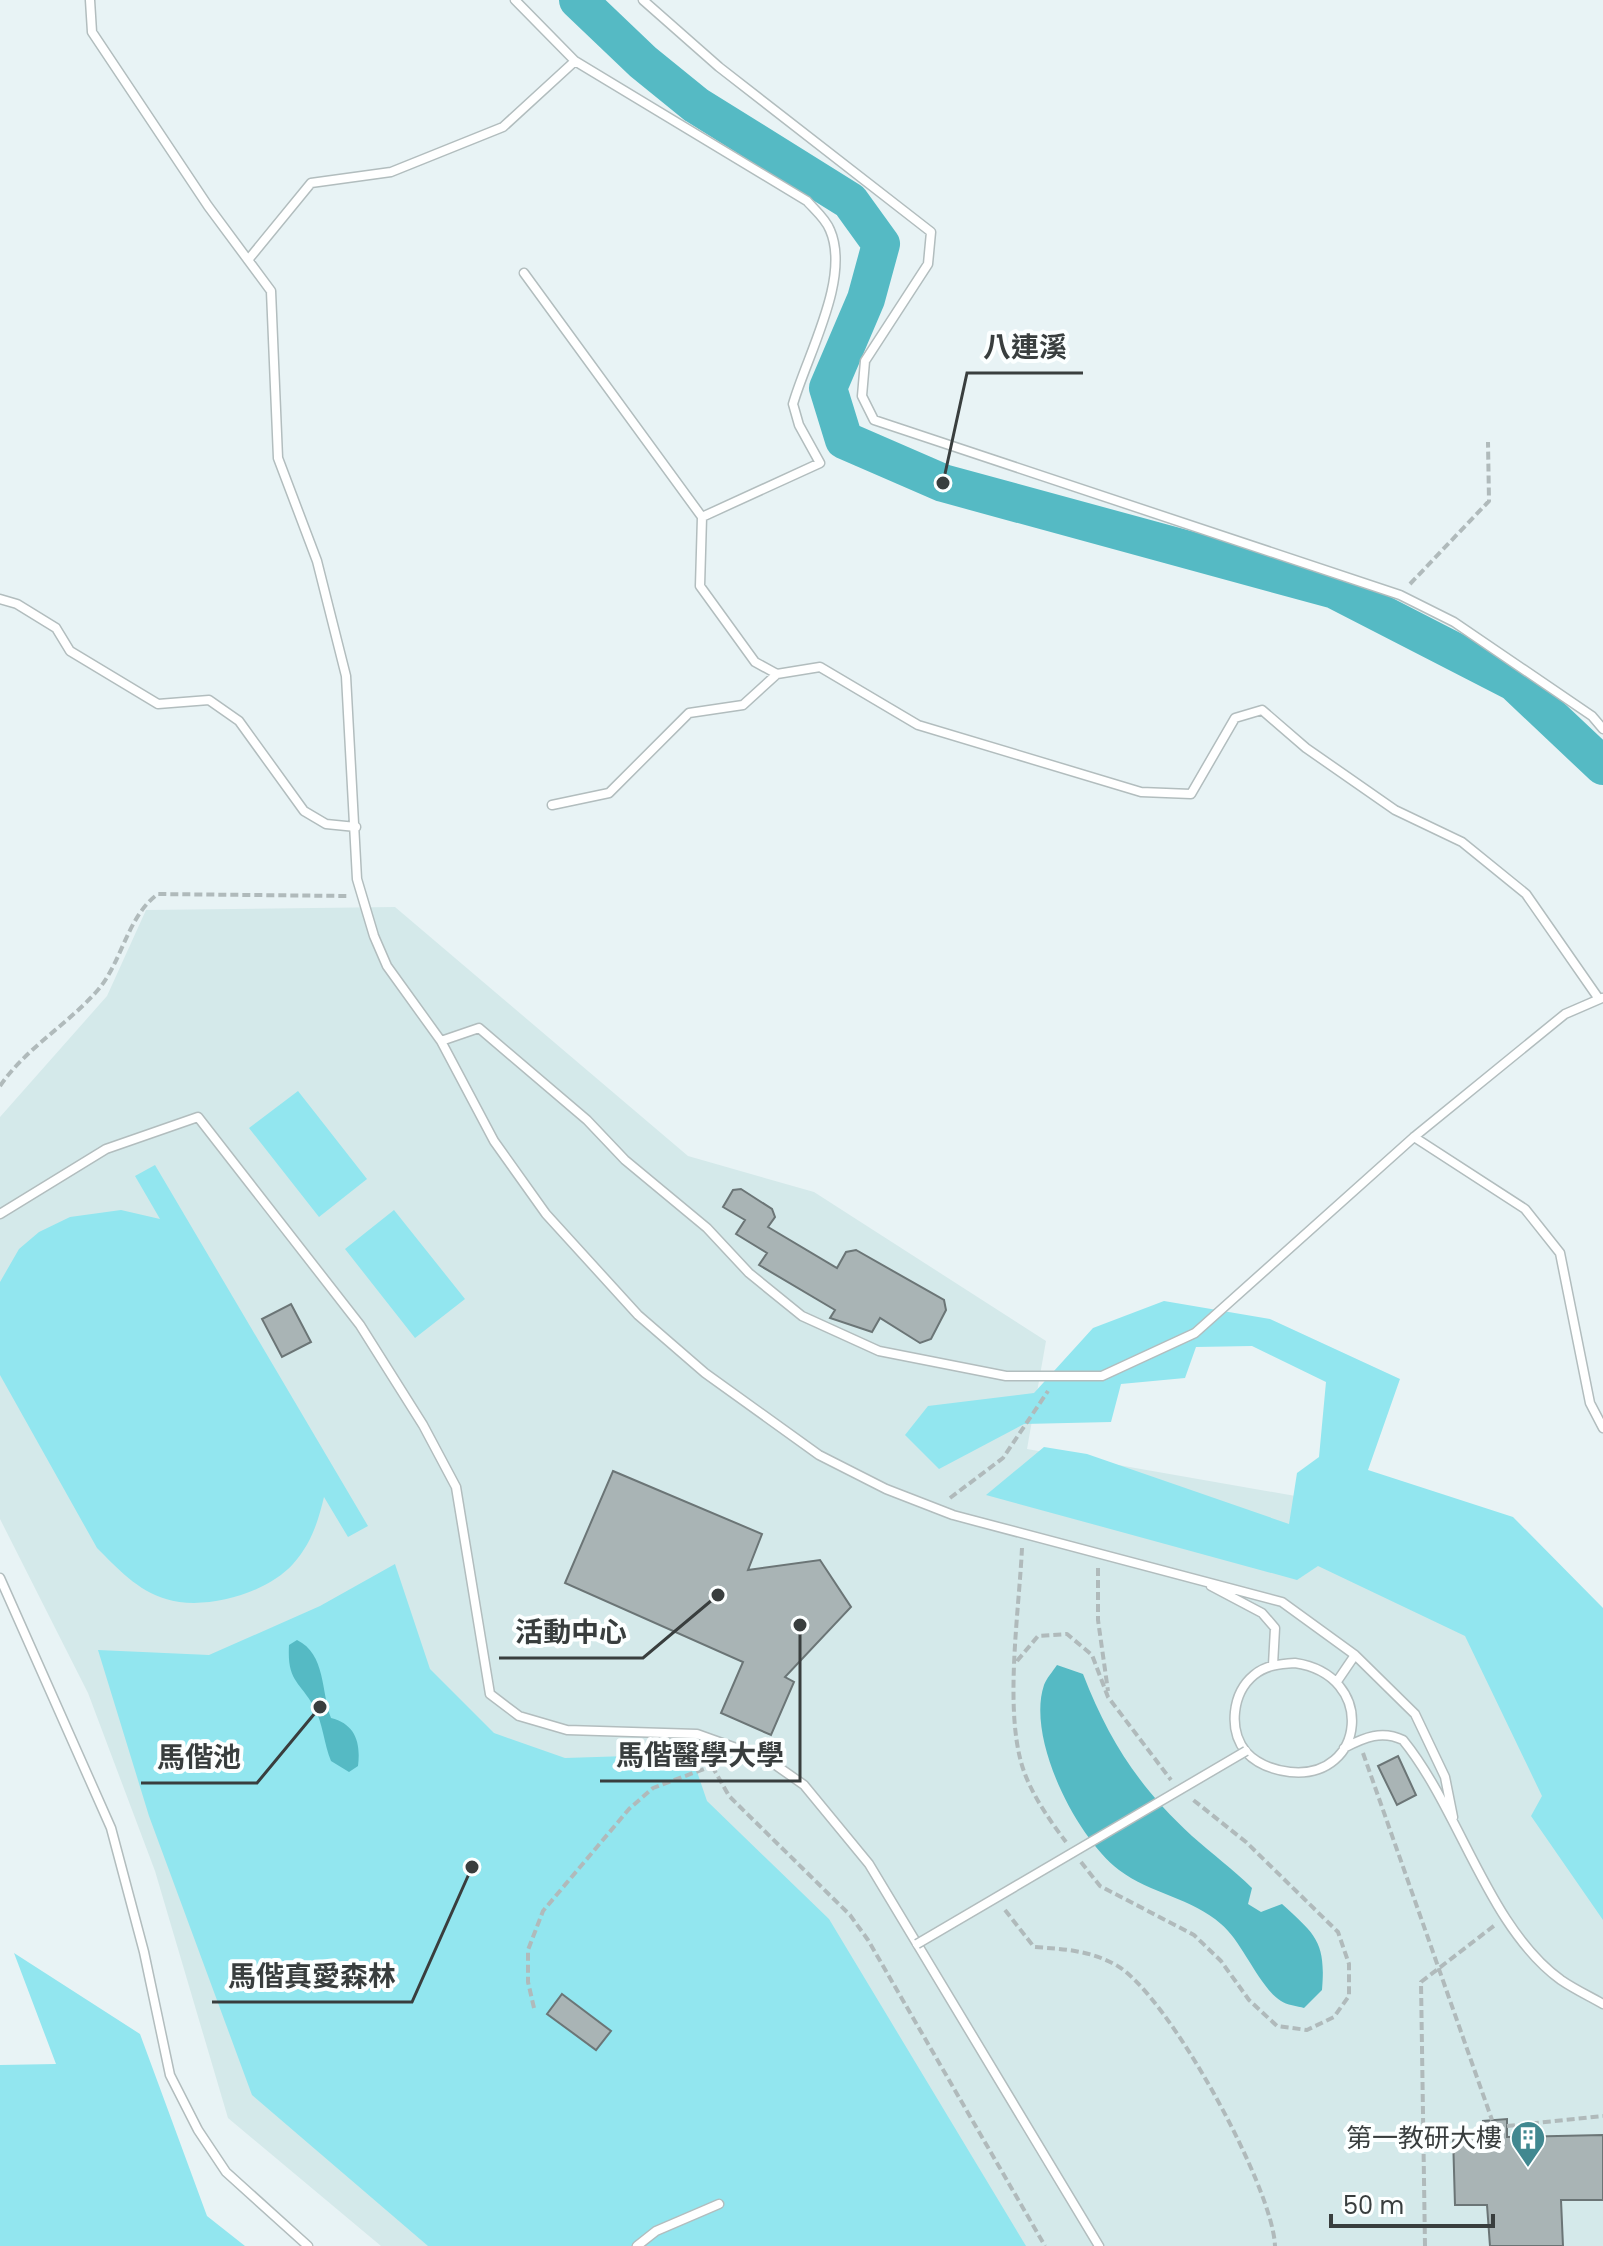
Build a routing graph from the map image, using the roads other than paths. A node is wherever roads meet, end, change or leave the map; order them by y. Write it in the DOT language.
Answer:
graph roads {
  1 [pos="90,0"];
  2 [pos="515,0"];
  3 [pos="643,0"];
  4 [pos="575,61"];
  5 [pos="248,260"];
  6 [pos="524,273"];
  7 [pos="702,517"];
  8 [pos="0,599"];
  9 [pos="777,674"];
  10 [pos="1603,729"];
  11 [pos="552,805"];
  12 [pos="356,827"];
  13 [pos="1601,998"];
  14 [pos="441,1041"];
  15 [pos="1414,1137"];
  16 [pos="0,1214"];
  17 [pos="1603,1428"];
  18 [pos="0,1578"];
  19 [pos="1203,1581"];
  20 [pos="1355,1655"];
  21 [pos="1273,1665"];
  22 [pos="1338,1680"];
  23 [pos="1344,1748"];
  24 [pos="1246,1751"];
  25 [pos="1453,1817"];
  26 [pos="917,1944"];
  27 [pos="1603,2004"];
  28 [pos="719,2204"];
  29 [pos="308,2246"];
  30 [pos="637,2246"];
  31 [pos="1099,2246"];
  1 -- 5 [label="lane"];
  2 -- 4 [label="lane"];
  3 -- 10 [label="lane"];
  4 -- 5 [label="lane"];
  4 -- 7 [label="lane"];
  5 -- 12 [label="lane"];
  6 -- 7 [label="lane"];
  7 -- 9 [label="lane"];
  8 -- 12 [label="lane"];
  9 -- 11 [label="lane"];
  9 -- 13 [label="lane"];
  12 -- 14 [label="lane"];
  13 -- 15 [label="lane"];
  14 -- 15 [label="lane"];
  14 -- 19 [label="lane"];
  15 -- 17 [label="lane"];
  16 -- 26 [label="lane"];
  18 -- 29 [label="lane"];
  19 -- 20 [label="lane"];
  19 -- 21 [label="lane"];
  20 -- 22 [label="lane"];
  20 -- 25 [label="lane"];
  21 -- 22 [label="lane"];
  21 -- 24 [label="lane"];
  22 -- 23 [label="lane"];
  23 -- 24 [label="lane"];
  23 -- 25 [label="lane"];
  24 -- 26 [label="lane, bridge"];
  25 -- 27 [label="lane"];
  26 -- 31 [label="lane"];
  28 -- 30 [label="lane"];
}
